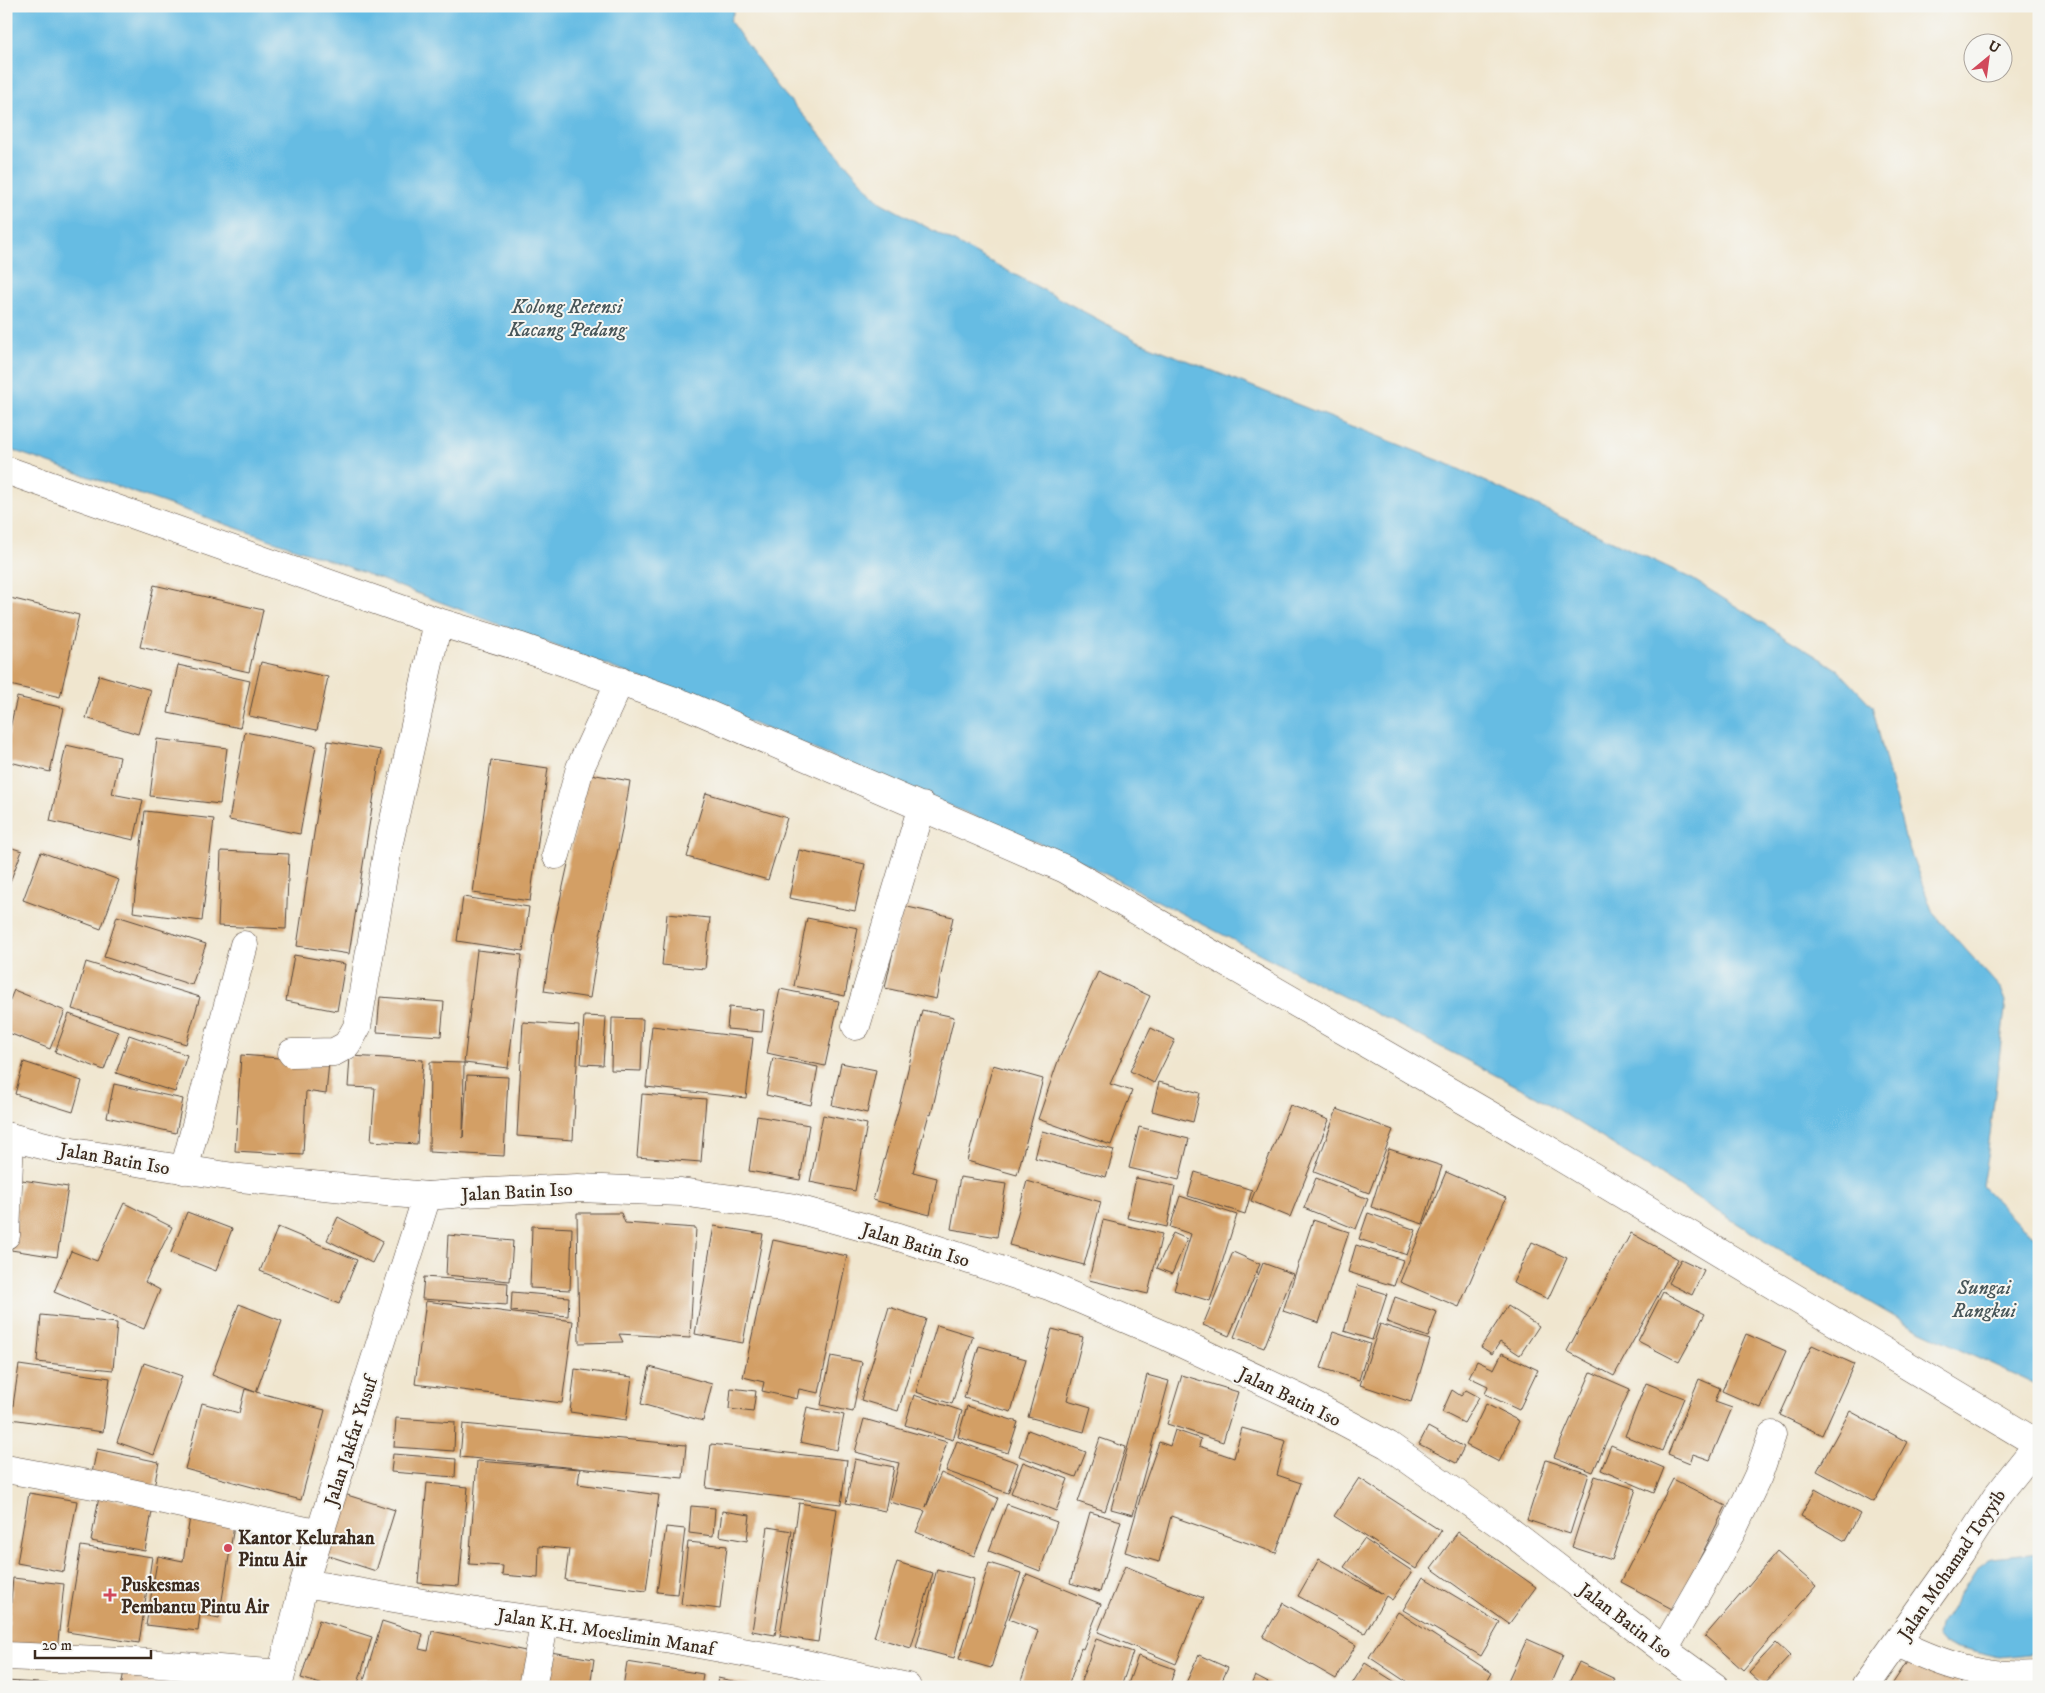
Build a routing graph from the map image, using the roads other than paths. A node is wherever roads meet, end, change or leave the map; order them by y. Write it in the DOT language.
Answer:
graph roads {
  1 [pos="6,470"];
  2 [pos="438,622"];
  3 [pos="620,681"];
  4 [pos="922,806"];
  5 [pos="556,855"];
  6 [pos="244,945"];
  7 [pos="856,1026"];
  8 [pos="292,1053"];
  9 [pos="8,1136"];
  10 [pos="184,1170"];
  11 [pos="427,1196"];
  12 [pos="6,1235"];
  13 [pos="1772,1435"];
  14 [pos="2038,1444"];
  15 [pos="6,1469"];
  16 [pos="320,1534"];
  17 [pos="304,1583"];
  18 [pos="545,1621"];
  19 [pos="1898,1643"];
  20 [pos="1664,1650"];
  21 [pos="6,1656"];
  22 [pos="2039,1675"];
  23 [pos="279,1681"];
  24 [pos="532,1687"];
  25 [pos="907,1687"];
  26 [pos="1715,1687"];
  27 [pos="1865,1687"];
  1 -- 2 [label="street"];
  2 -- 3 [label="street"];
  2 -- 8 [label="street"];
  3 -- 4 [label="street"];
  3 -- 5 [label="street"];
  4 -- 7 [label="street"];
  4 -- 14 [label="street"];
  6 -- 10 [label="street"];
  9 -- 10 [label="street, Jalan Batin Iso"];
  9 -- 12 [label="street"];
  10 -- 11 [label="street, Jalan Batin Iso"];
  11 -- 16 [label="street, Jalan Jakfar Yusuf"];
  11 -- 20 [label="street, Jalan Batin Iso"];
  13 -- 20 [label="street"];
  14 -- 19 [label="street, Jalan Mohamad Toyyib"];
  15 -- 16 [label="street"];
  16 -- 17 [label="street, Jalan Jakfar Yusuf"];
  17 -- 18 [label="street, Jalan K.H. Moeslimin Manaf"];
  17 -- 23 [label="street, Jalan Jakfar Yusuf"];
  18 -- 24 [label="street"];
  18 -- 25 [label="street, Jalan K.H. Moeslimin Manaf"];
  19 -- 22 [label="street"];
  19 -- 27 [label="street, Jalan Mohamad Toyyib"];
  20 -- 26 [label="street, Jalan Batin Iso"];
  21 -- 23 [label="street"];
}
